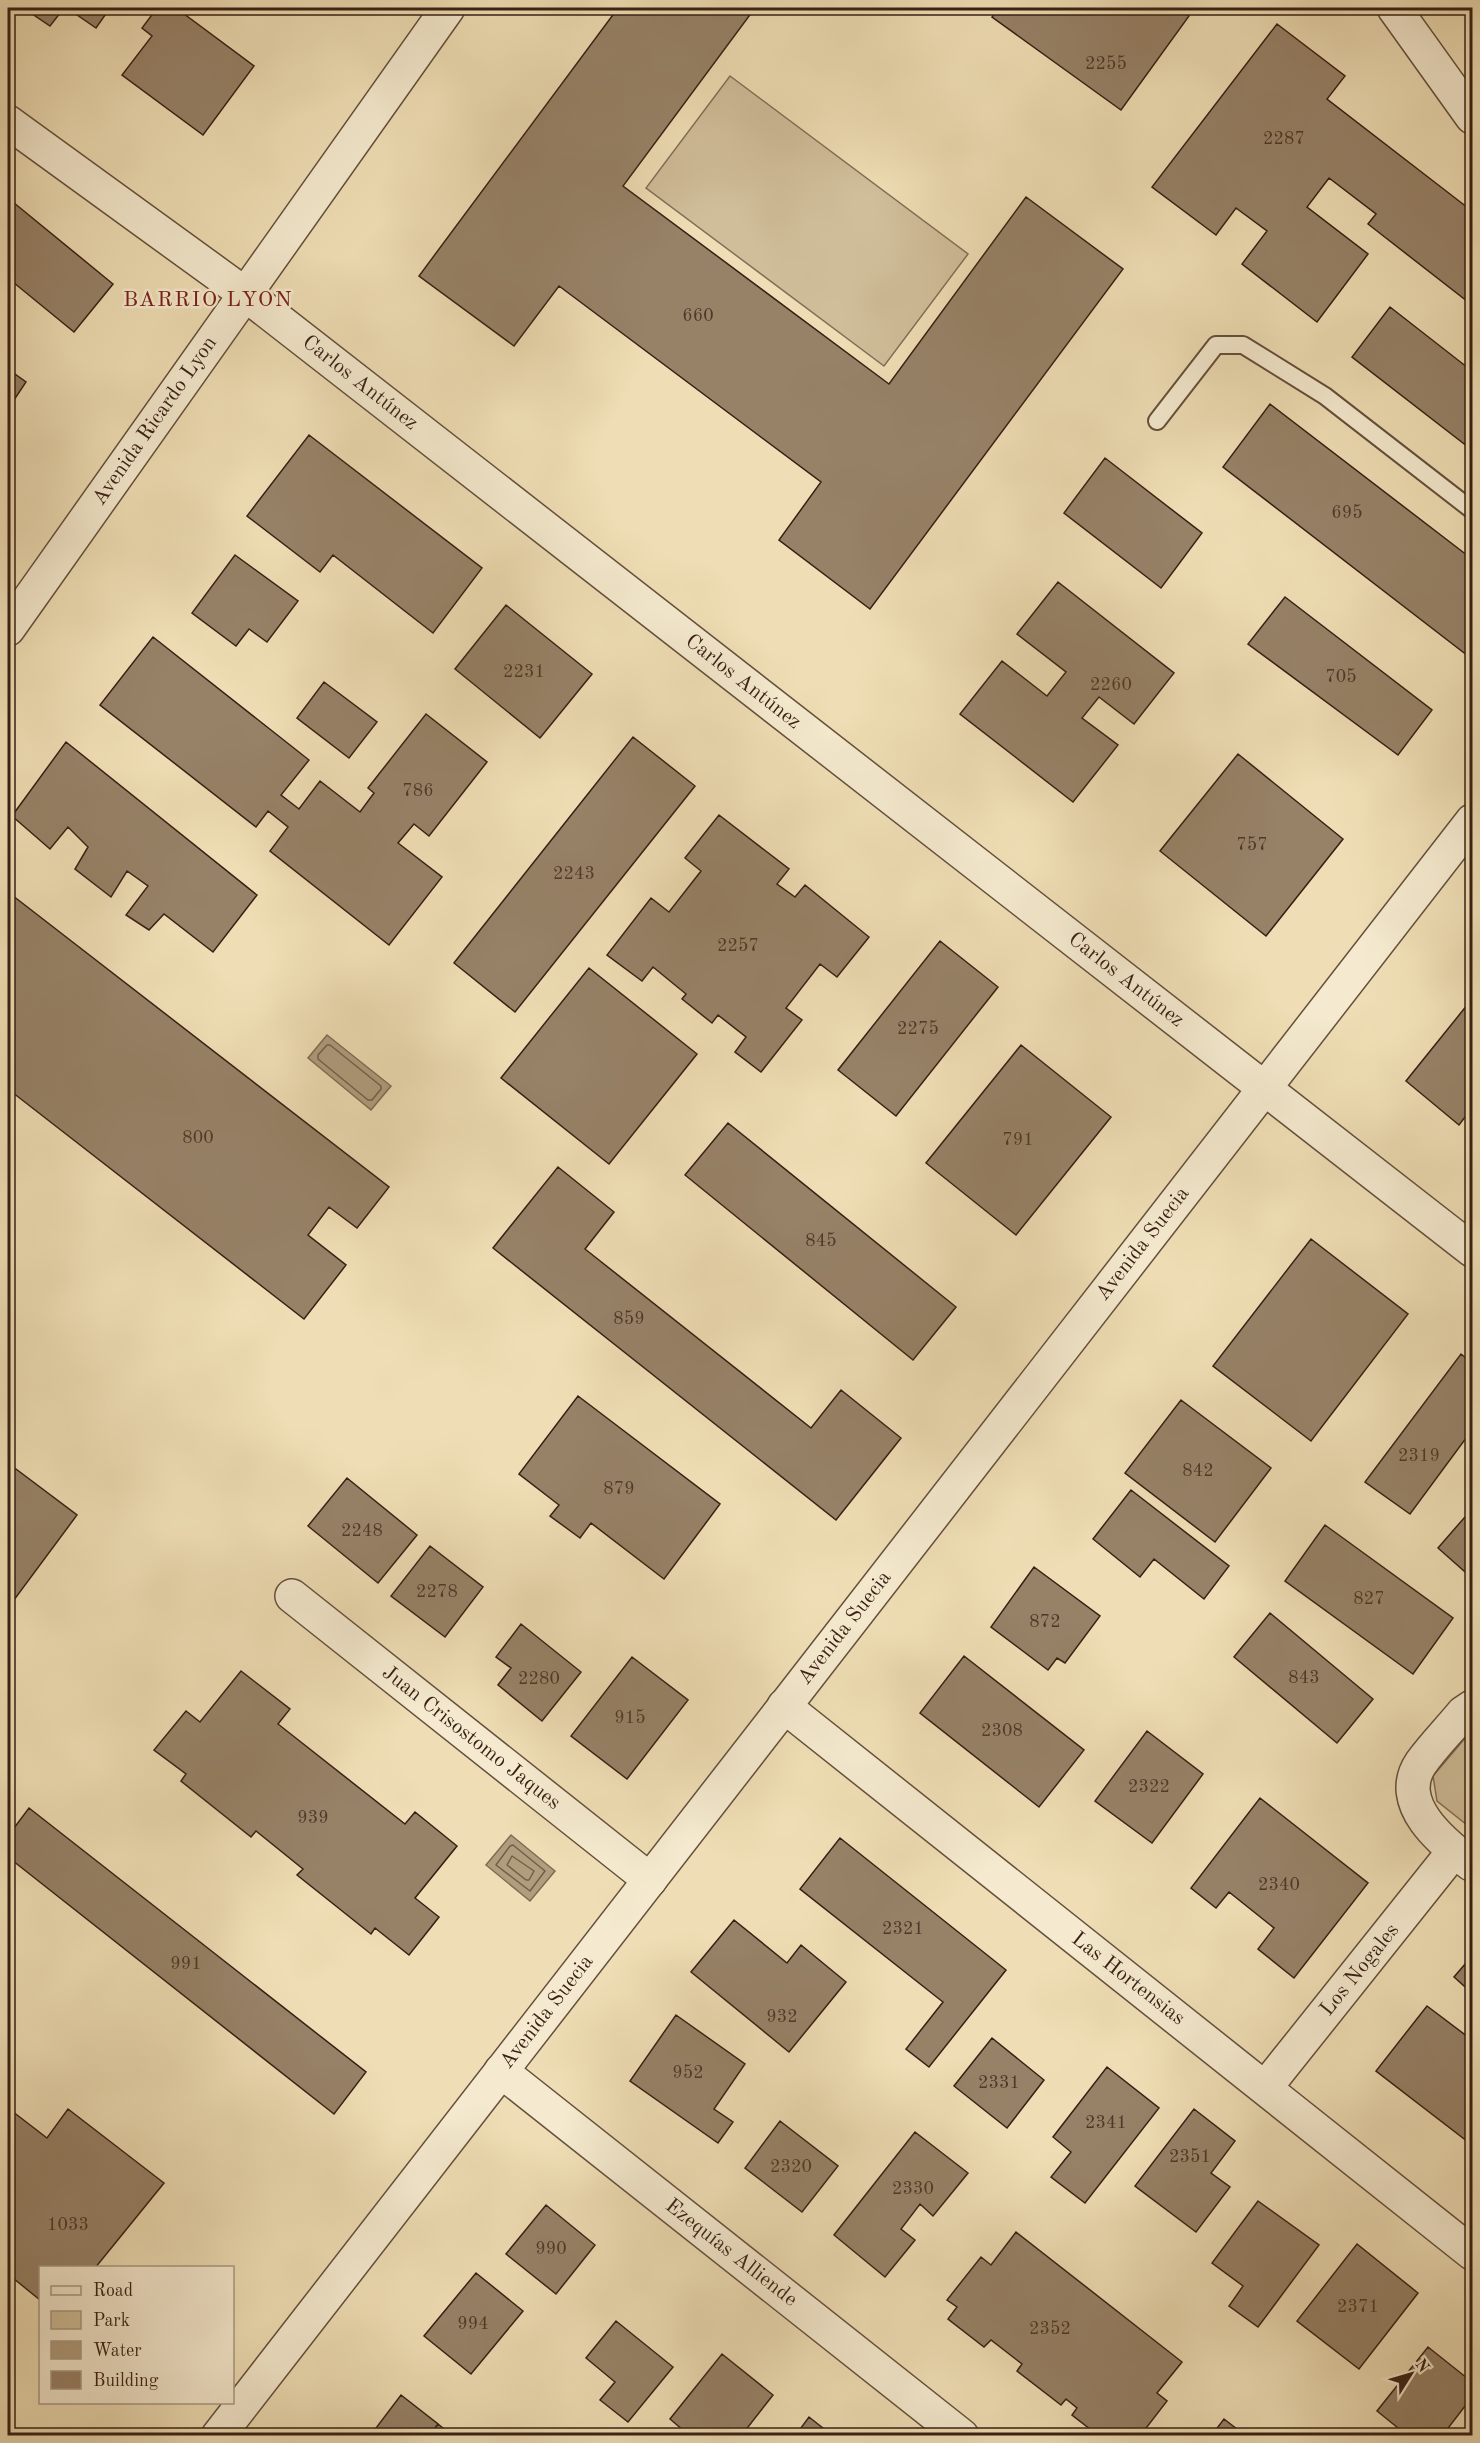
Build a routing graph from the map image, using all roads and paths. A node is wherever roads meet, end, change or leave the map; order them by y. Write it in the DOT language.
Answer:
graph roads {
  1 [pos="448,8"];
  2 [pos="1394,8"];
  3 [pos="1473,117"];
  4 [pos="8,122"];
  5 [pos="245,294"];
  6 [pos="1157,421"];
  7 [pos="1473,510"];
  8 [pos="8,629"];
  9 [pos="1473,821"];
  10 [pos="1265,1087"];
  11 [pos="1473,1250"];
  12 [pos="292,1596"];
  13 [pos="784,1707"];
  14 [pos="1473,1707"];
  15 [pos="1463,1858"];
  16 [pos="650,1880"];
  17 [pos="501,2071"];
  18 [pos="1265,2088"];
  19 [pos="1473,2253"];
  20 [pos="228,2432"];
  21 [pos="962,2436"];
  1 -- 5 [label="street, Avenida Ricardo Lyon"];
  2 -- 3 [label="street"];
  4 -- 5 [label="street, Carlos Antúnez"];
  5 -- 8 [label="street, Avenida Ricardo Lyon"];
  5 -- 10 [label="street, Carlos Antúnez"];
  6 -- 7 [label="lane"];
  9 -- 10 [label="street, Avenida Suecia"];
  10 -- 11 [label="street, Carlos Antúnez"];
  10 -- 13 [label="street, Avenida Suecia"];
  12 -- 16 [label="street, Juan Crisostomo Jaques"];
  13 -- 16 [label="street, Avenida Suecia"];
  13 -- 18 [label="street, Las Hortensias"];
  14 -- 15 [label="street, Los Nogales"];
  15 -- 18 [label="street, Los Nogales"];
  16 -- 17 [label="street, Avenida Suecia"];
  17 -- 20 [label="street, Avenida Suecia"];
  17 -- 21 [label="street, Ezequías Alliende"];
  18 -- 19 [label="street, Las Hortensias"];
}
